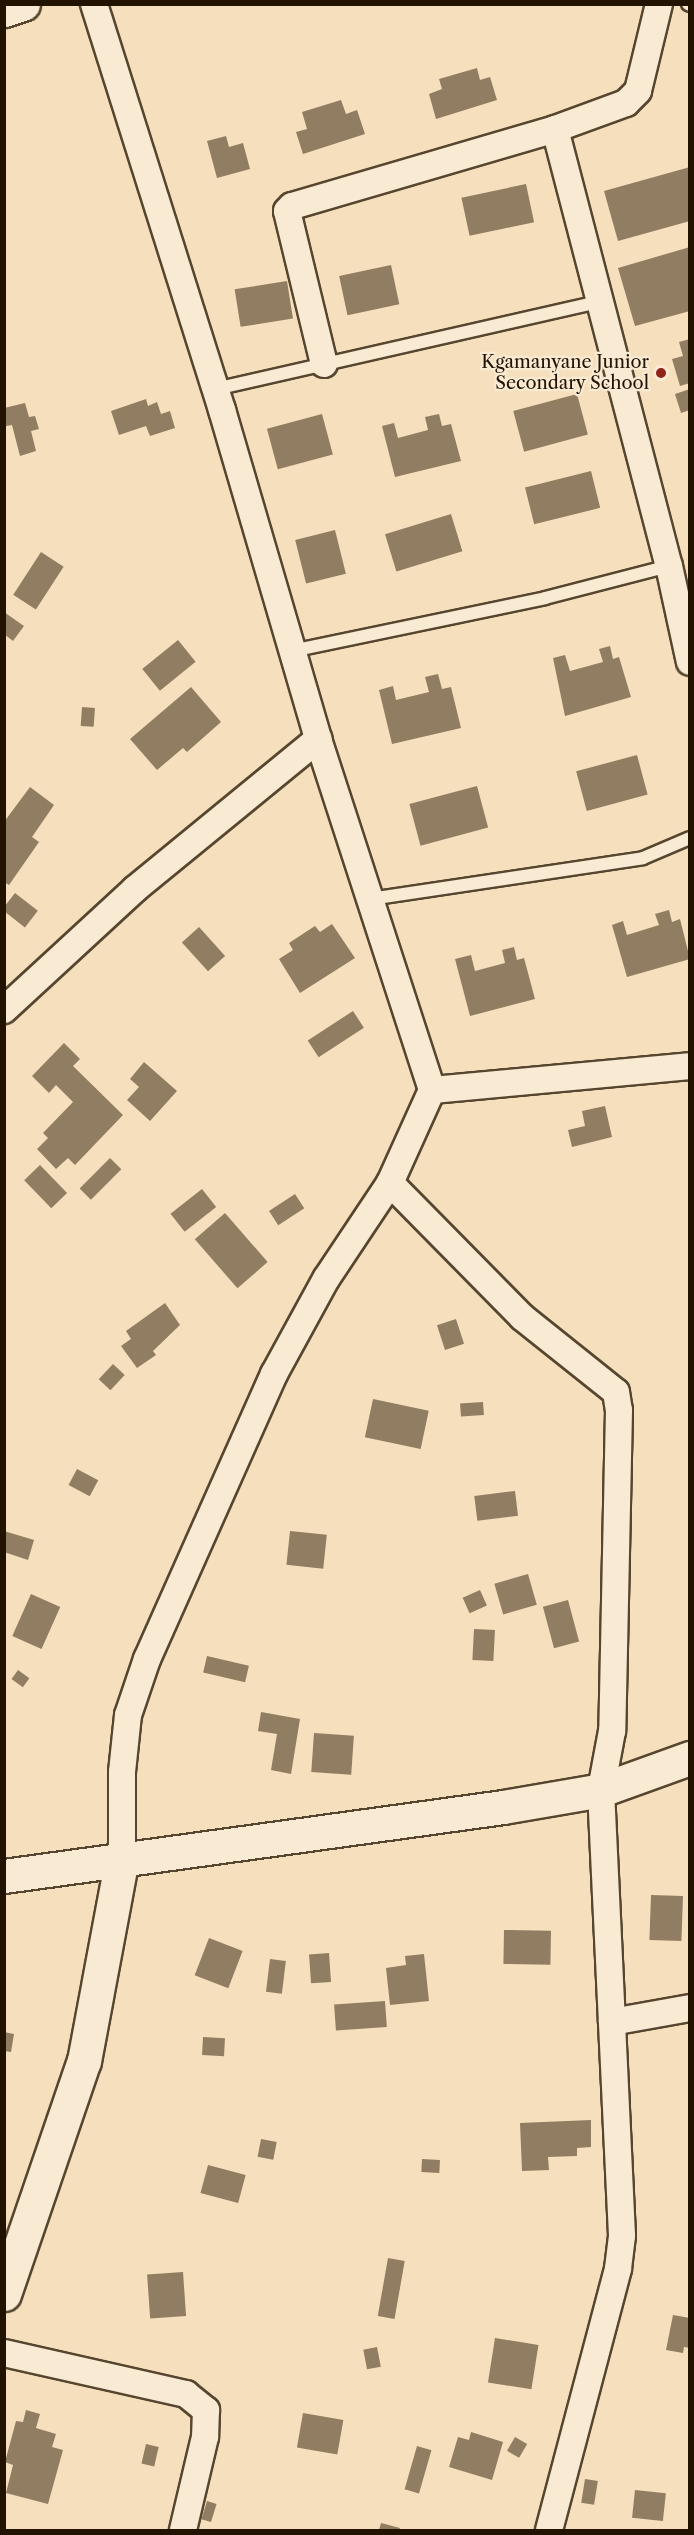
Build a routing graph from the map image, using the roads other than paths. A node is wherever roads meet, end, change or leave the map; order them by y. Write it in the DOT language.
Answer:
graph roads {
  1 [pos="23,4"];
  2 [pos="94,4"];
  3 [pos="659,4"];
  4 [pos="4,10"];
  5 [pos="555,129"];
  6 [pos="598,302"];
  7 [pos="324,364"];
  8 [pos="215,389"];
  9 [pos="669,566"];
  10 [pos="292,651"];
  11 [pos="690,662"];
  12 [pos="318,739"];
  13 [pos="690,838"];
  14 [pos="370,899"];
  15 [pos="4,1010"];
  16 [pos="690,1066"];
  17 [pos="432,1090"];
  18 [pos="390,1183"];
  19 [pos="690,1758"];
  20 [pos="601,1790"];
  21 [pos="122,1858"];
  22 [pos="4,1876"];
  23 [pos="690,2007"];
  24 [pos="612,2022"];
  25 [pos="4,2294"];
  26 [pos="4,2353"];
  27 [pos="183,2530"];
  28 [pos="549,2530"];
  1 -- 4 [label="street"];
  2 -- 8 [label="street"];
  3 -- 5 [label="street"];
  5 -- 6 [label="street"];
  5 -- 7 [label="street"];
  6 -- 7 [label="lane"];
  6 -- 9 [label="street"];
  7 -- 8 [label="lane"];
  8 -- 10 [label="street"];
  9 -- 10 [label="lane"];
  9 -- 11 [label="street"];
  10 -- 12 [label="street"];
  12 -- 14 [label="street"];
  12 -- 15 [label="street"];
  13 -- 14 [label="lane"];
  14 -- 17 [label="street"];
  16 -- 17 [label="street"];
  17 -- 18 [label="street"];
  18 -- 20 [label="street"];
  18 -- 21 [label="street"];
  19 -- 20 [label="street"];
  20 -- 21 [label="street"];
  20 -- 24 [label="street"];
  21 -- 22 [label="street"];
  21 -- 25 [label="street"];
  23 -- 24 [label="street"];
  24 -- 28 [label="street"];
  26 -- 27 [label="street"];
}
